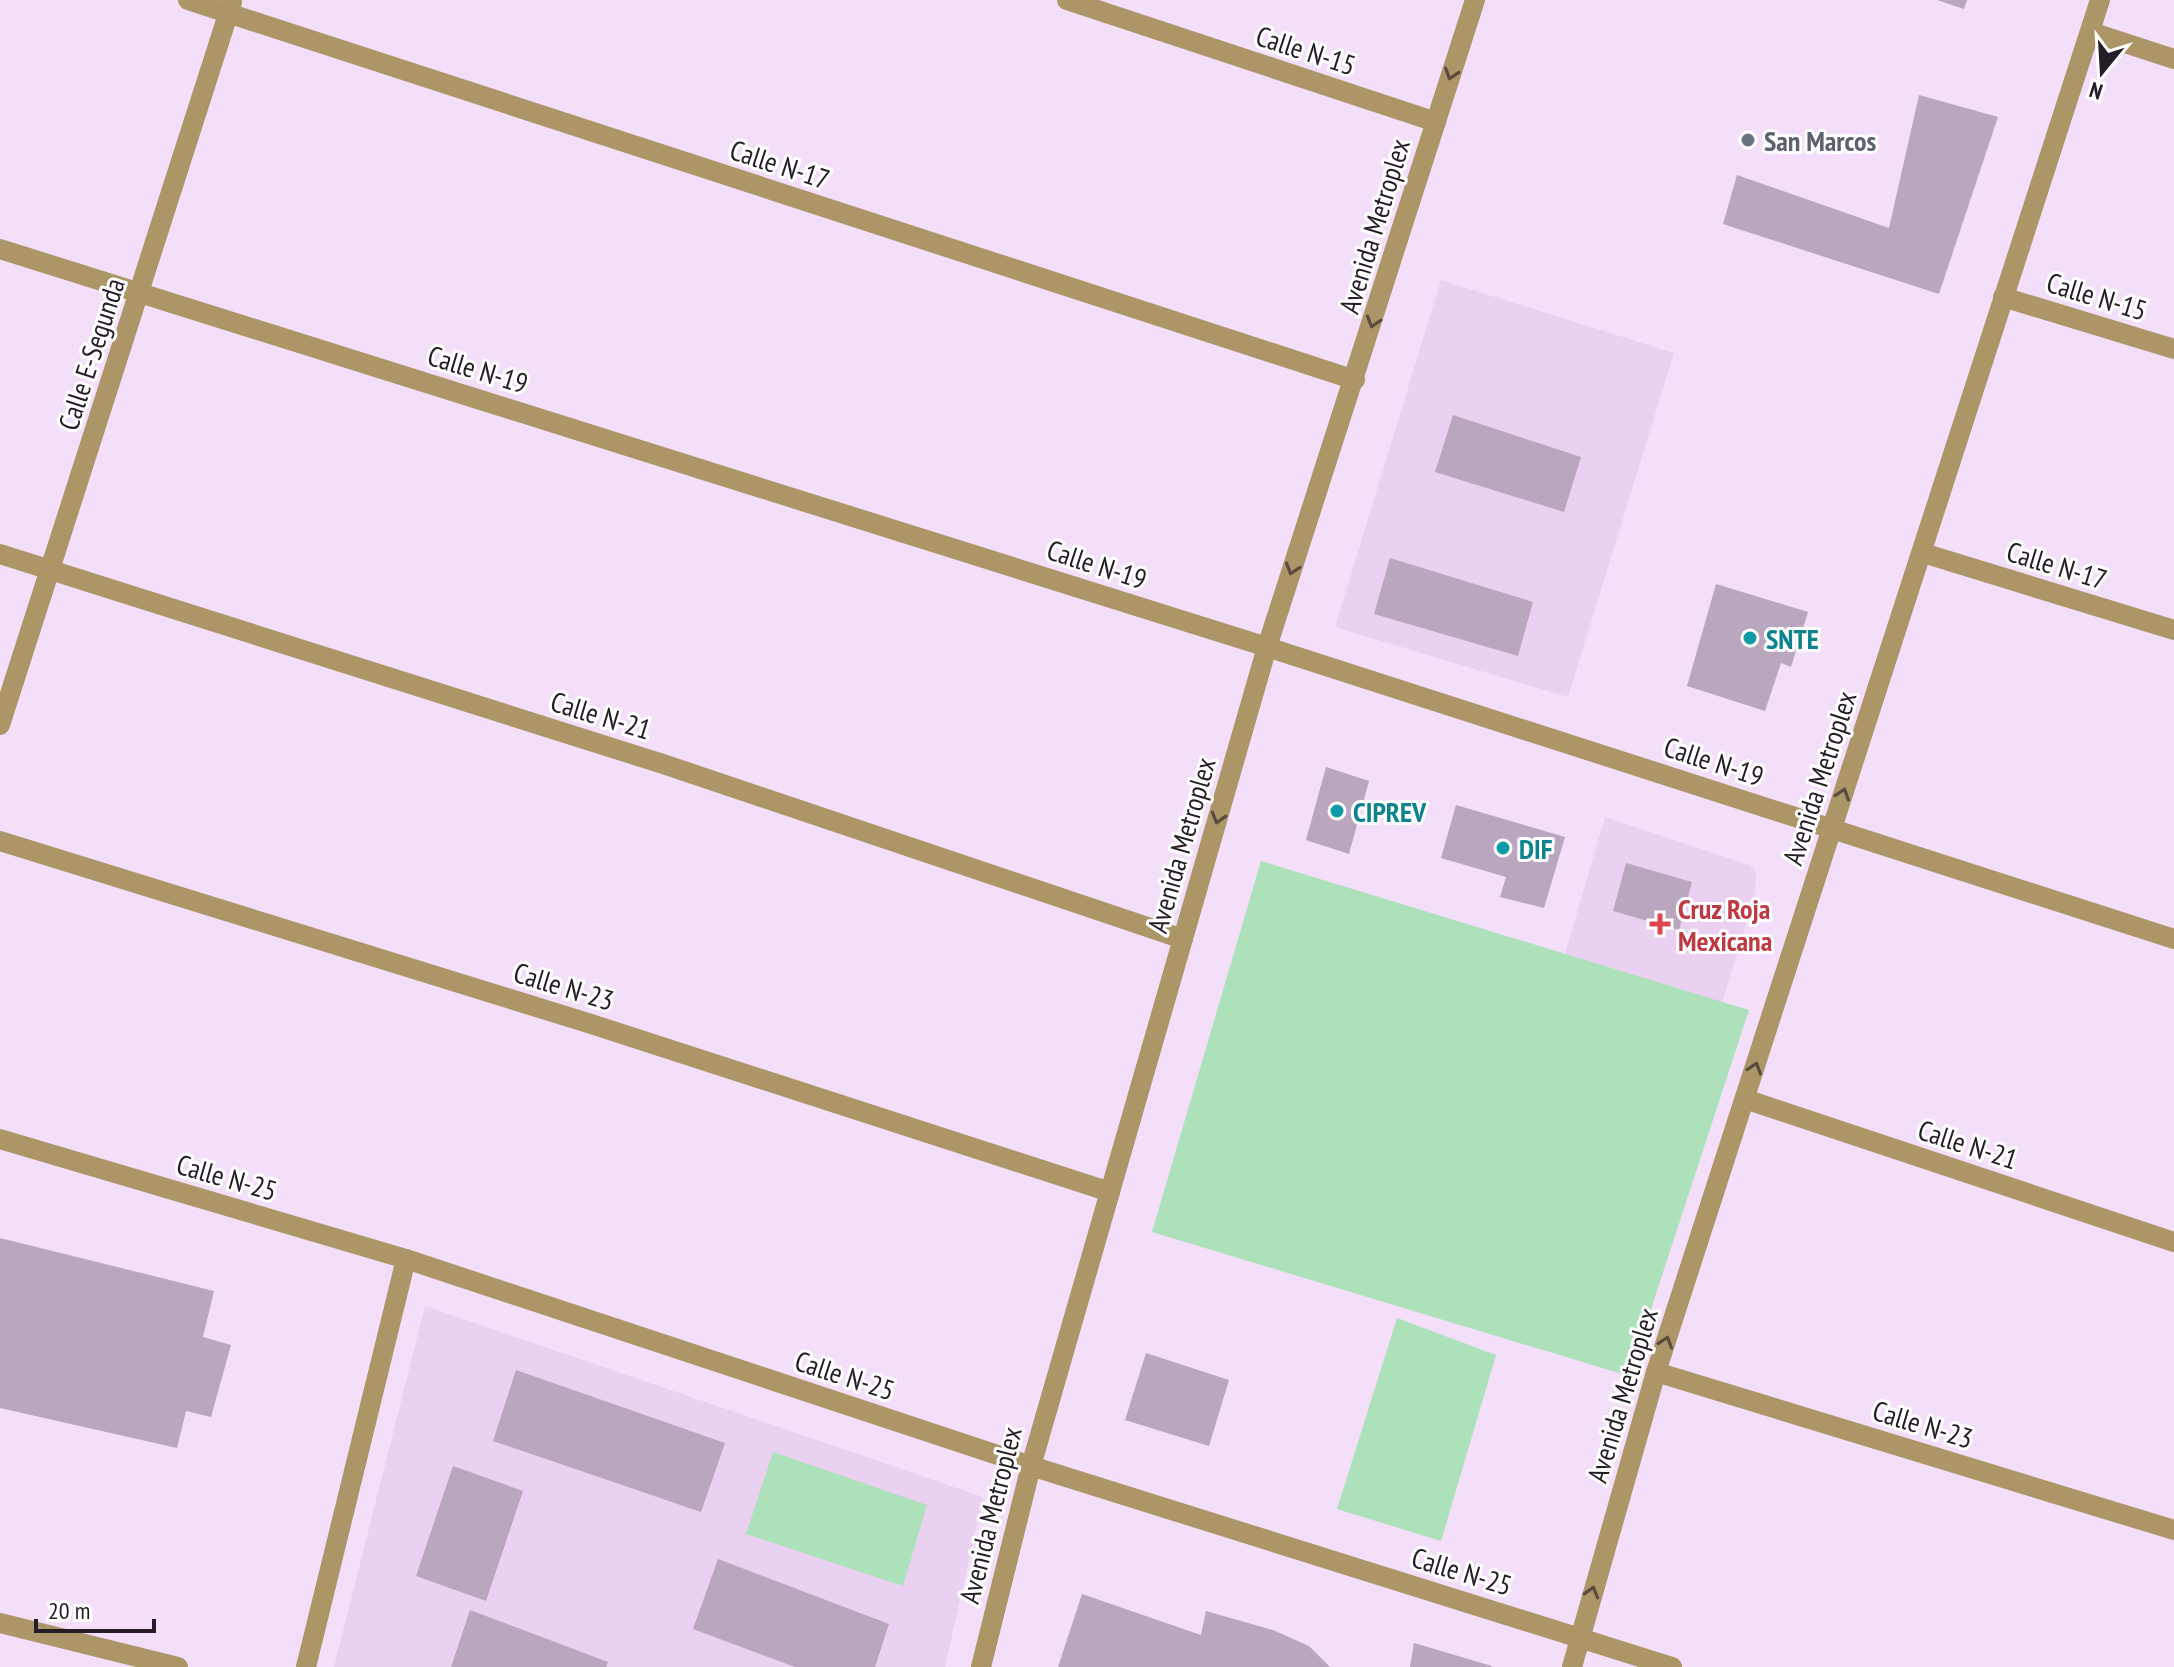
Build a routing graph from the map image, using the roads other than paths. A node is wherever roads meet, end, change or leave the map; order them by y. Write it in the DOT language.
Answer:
graph roads {
  1 [pos="188,0"];
  2 [pos="1067,0"];
  3 [pos="1475,0"];
  4 [pos="2100,0"];
  5 [pos="231,6"];
  6 [pos="2091,32"];
  7 [pos="2174,59"];
  8 [pos="1436,122"];
  9 [pos="0,249"];
  10 [pos="140,293"];
  11 [pos="2003,297"];
  12 [pos="2174,349"];
  13 [pos="1355,380"];
  14 [pos="1923,553"];
  15 [pos="0,554"];
  16 [pos="51,572"];
  17 [pos="2174,630"];
  18 [pos="1267,647"];
  19 [pos="0,725"];
  20 [pos="1831,827"];
  21 [pos="0,841"];
  22 [pos="1183,939"];
  23 [pos="2174,939"];
  24 [pos="1745,1099"];
  25 [pos="0,1139"];
  26 [pos="1110,1192"];
  27 [pos="2174,1242"];
  28 [pos="406,1259"];
  29 [pos="1656,1372"];
  30 [pos="1031,1466"];
  31 [pos="2174,1530"];
  32 [pos="0,1623"];
  33 [pos="1579,1637"];
  34 [pos="178,1667"];
  35 [pos="306,1667"];
  36 [pos="981,1667"];
  37 [pos="1572,1667"];
  38 [pos="1672,1667"];
  1 -- 5 [label="street, Calle N-17"];
  2 -- 8 [label="street, Calle N-15"];
  3 -- 8 [label="street, Avenida Metroplex, one-way"];
  4 -- 6 [label="street, Avenida Metroplex"];
  5 -- 10 [label="street, Calle E-Segunda"];
  5 -- 13 [label="street, Calle N-17"];
  6 -- 7 [label="street"];
  6 -- 11 [label="street, Avenida Metroplex"];
  8 -- 13 [label="street, Avenida Metroplex, one-way"];
  9 -- 10 [label="street, Calle N-19"];
  10 -- 16 [label="street, Calle E-Segunda"];
  10 -- 18 [label="street, Calle N-19"];
  11 -- 12 [label="street, Calle N-15"];
  11 -- 14 [label="street, Avenida Metroplex"];
  13 -- 18 [label="street, Avenida Metroplex, one-way"];
  14 -- 17 [label="street, Calle N-17"];
  20 -- 14 [label="street, Avenida Metroplex, one-way"];
  15 -- 16 [label="street, Calle N-21"];
  16 -- 19 [label="street, Calle E-Segunda"];
  16 -- 22 [label="street, Calle N-21"];
  18 -- 20 [label="street, Calle N-19"];
  18 -- 22 [label="street, Avenida Metroplex, one-way"];
  20 -- 23 [label="street, Calle N-19"];
  24 -- 20 [label="street, Avenida Metroplex, one-way"];
  21 -- 26 [label="street, Calle N-23"];
  22 -- 26 [label="street, Avenida Metroplex"];
  24 -- 27 [label="street, Calle N-21"];
  29 -- 24 [label="street, Avenida Metroplex, one-way"];
  25 -- 28 [label="street, Calle N-25"];
  26 -- 30 [label="street, Avenida Metroplex"];
  28 -- 30 [label="street, Calle N-25"];
  28 -- 35 [label="street"];
  29 -- 31 [label="street, Calle N-23"];
  33 -- 29 [label="street, Avenida Metroplex, one-way"];
  30 -- 33 [label="street, Calle N-25"];
  30 -- 36 [label="street, Avenida Metroplex"];
  32 -- 34 [label="street"];
  33 -- 37 [label="street, Avenida Metroplex"];
  33 -- 38 [label="street, Calle N-25"];
}
